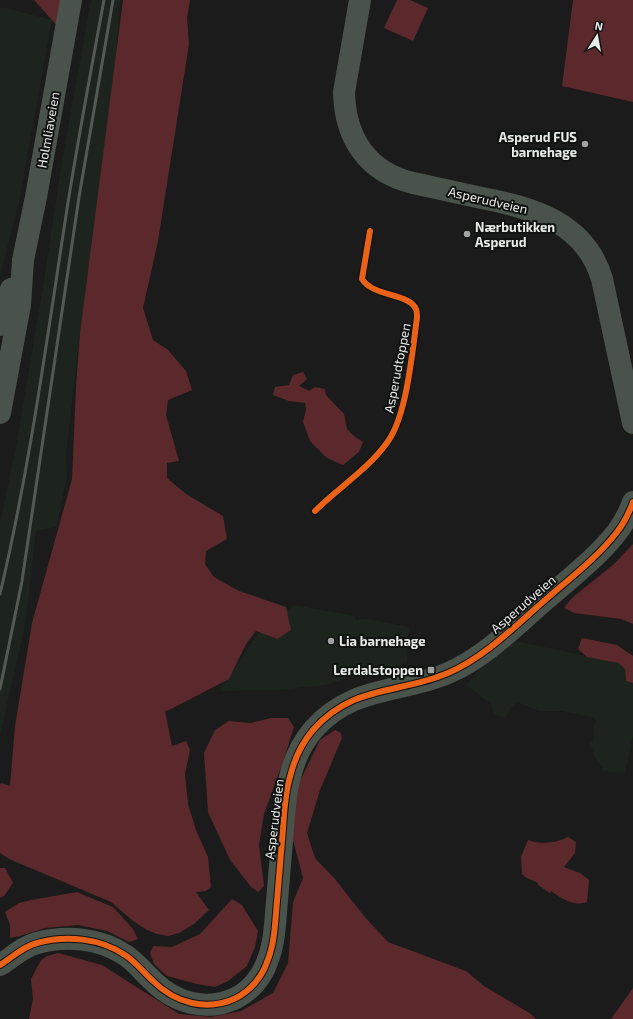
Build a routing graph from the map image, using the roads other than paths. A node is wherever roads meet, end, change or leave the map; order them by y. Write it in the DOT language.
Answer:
graph roads {
  1 [pos="72,0"];
  2 [pos="360,0"];
  3 [pos="23,260"];
  4 [pos="0,325"];
  5 [pos="0,413"];
  6 [pos="633,423"];
  7 [pos="633,502"];
  8 [pos="1,966"];
  1 -- 3 [label="street, Holmliaveien"];
  2 -- 6 [label="street, Asperudveien"];
  3 -- 4 [label="street, Holmliaveien"];
  3 -- 5 [label="street, Holmliaveien"];
  7 -- 8 [label="street, Asperudveien"];
}
